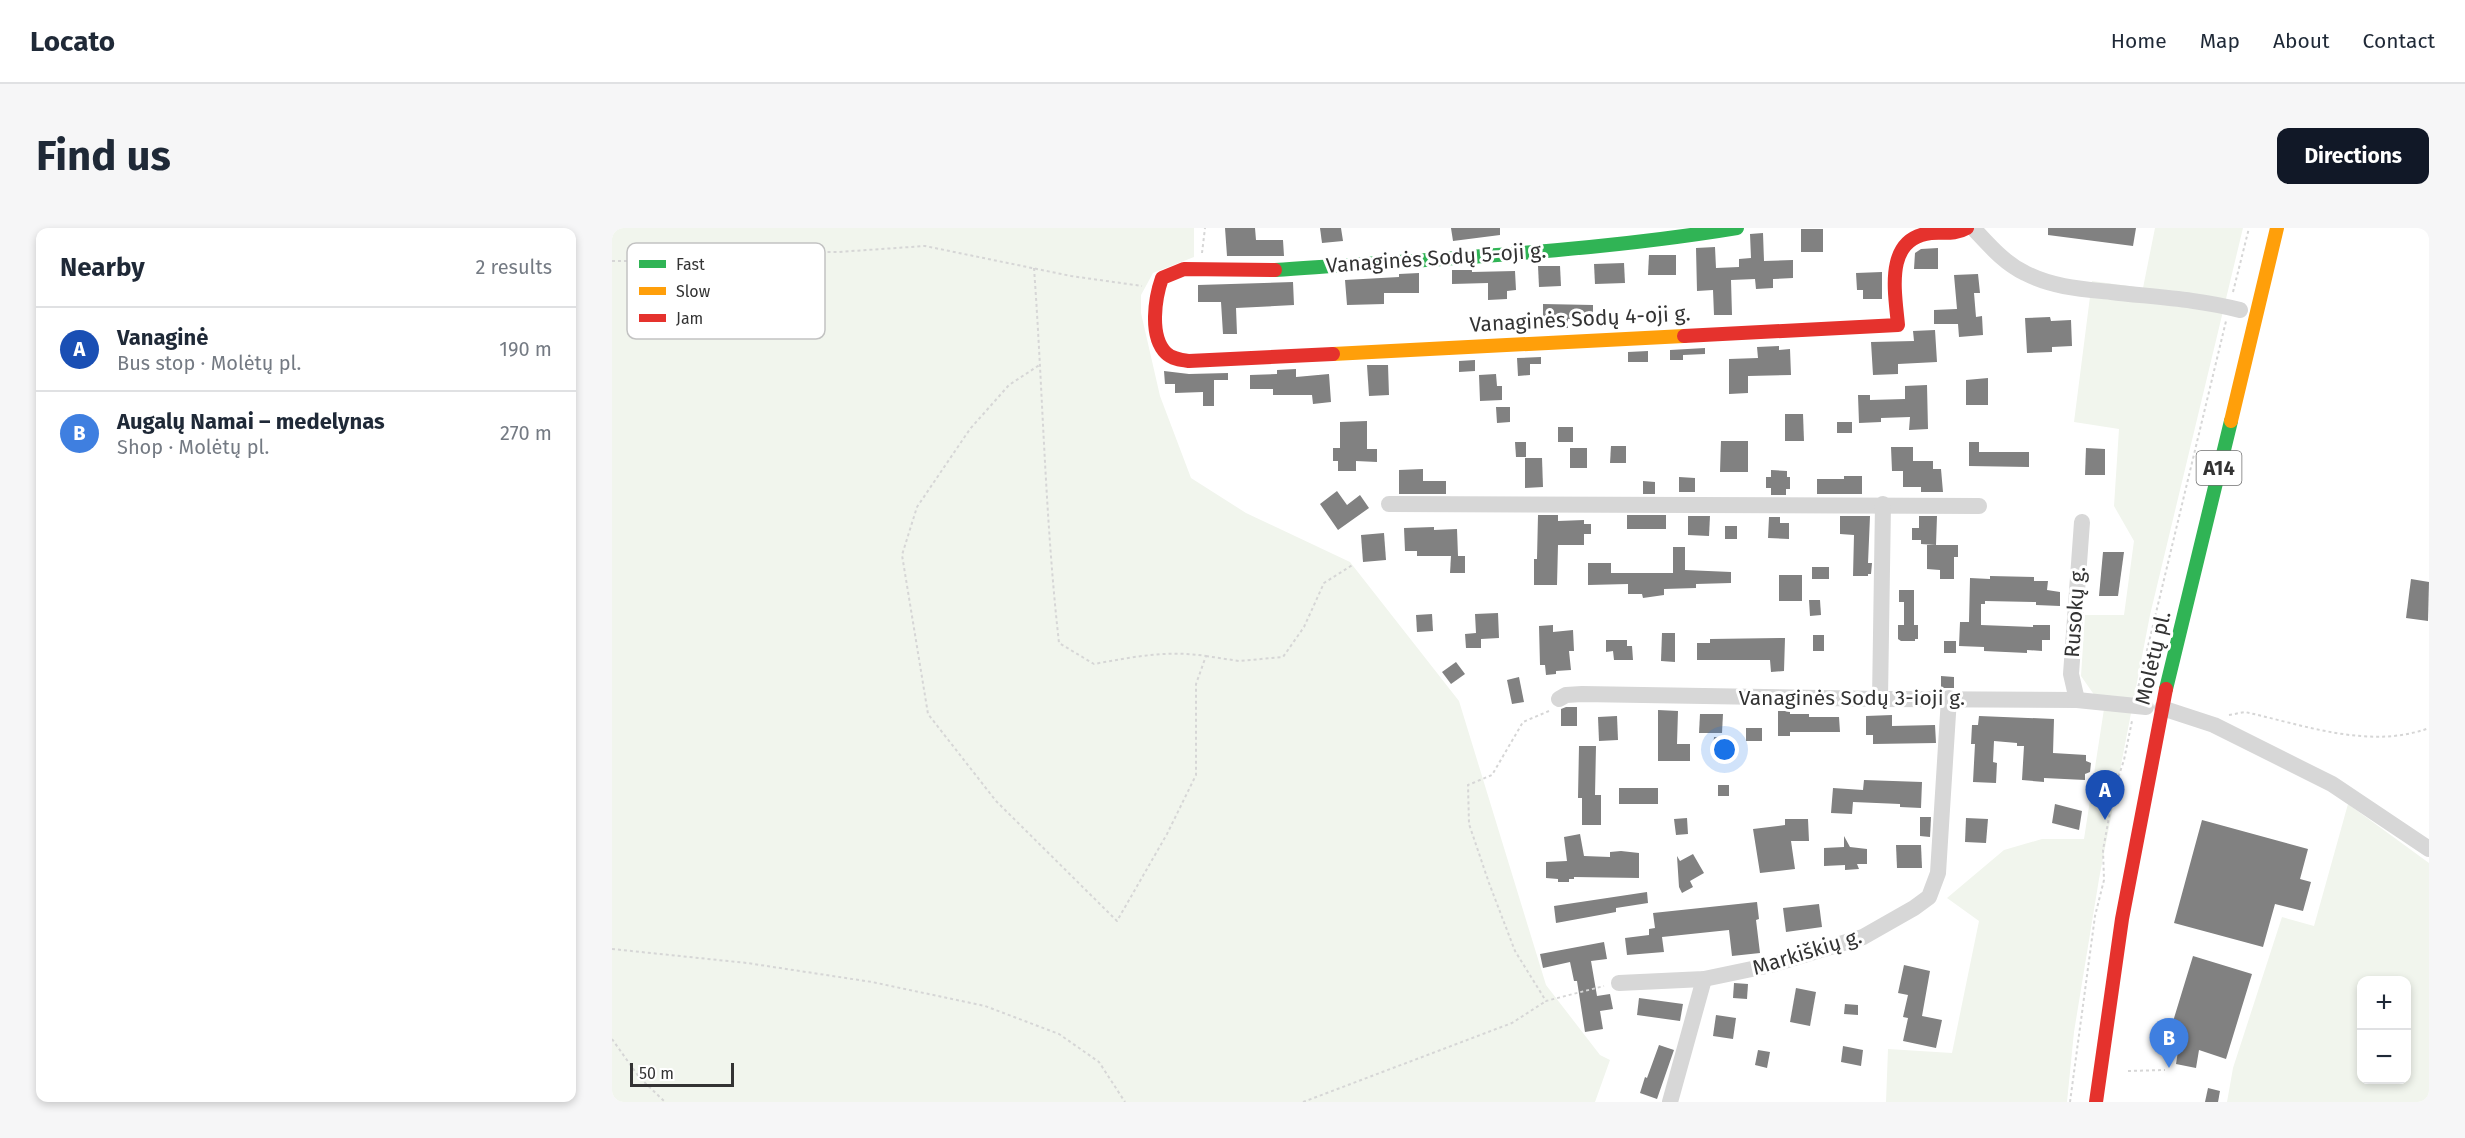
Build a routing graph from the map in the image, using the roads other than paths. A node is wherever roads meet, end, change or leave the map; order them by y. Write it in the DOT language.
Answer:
graph roads {
  1 [pos="1737,228"];
  2 [pos="1967,228"];
  3 [pos="1973,228"];
  4 [pos="2277,228"];
  5 [pos="1157,288"];
  6 [pos="2239,310"];
  7 [pos="1389,504"];
  8 [pos="1882,504"];
  9 [pos="1979,506"];
  10 [pos="2082,522"];
  11 [pos="1949,698"];
  12 [pos="1880,699"];
  13 [pos="2077,700"];
  14 [pos="1555,704"];
  15 [pos="2150,707"];
  16 [pos="2429,849"];
  17 [pos="1704,979"];
  18 [pos="1619,983"];
  19 [pos="1670,1102"];
  20 [pos="2096,1102"];
  1 -- 5 [label="main road, Vanaginės Sodų 5-oji g."];
  2 -- 5 [label="main road, Vanaginės Sodų 4-oji g."];
  3 -- 6 [label="street"];
  4 -- 15 [label="main road, Molėtų pl. / A14"];
  7 -- 8 [label="street"];
  8 -- 9 [label="street"];
  8 -- 12 [label="street"];
  10 -- 13 [label="street, Rusokų g."];
  11 -- 12 [label="street, Vanaginės Sodų 3-ioji g."];
  11 -- 13 [label="street, Vanaginės Sodų 3-ioji g."];
  11 -- 17 [label="street, Markiškių g."];
  12 -- 14 [label="street, Vanaginės Sodų 3-ioji g."];
  13 -- 15 [label="street, Vanaginės Sodų 3-ioji g."];
  15 -- 16 [label="street, Vanaginės Sodų 3-ioji g."];
  15 -- 20 [label="main road, Molėtų pl. / A14"];
  17 -- 18 [label="street, Markiškių g."];
  17 -- 19 [label="street"];
}
